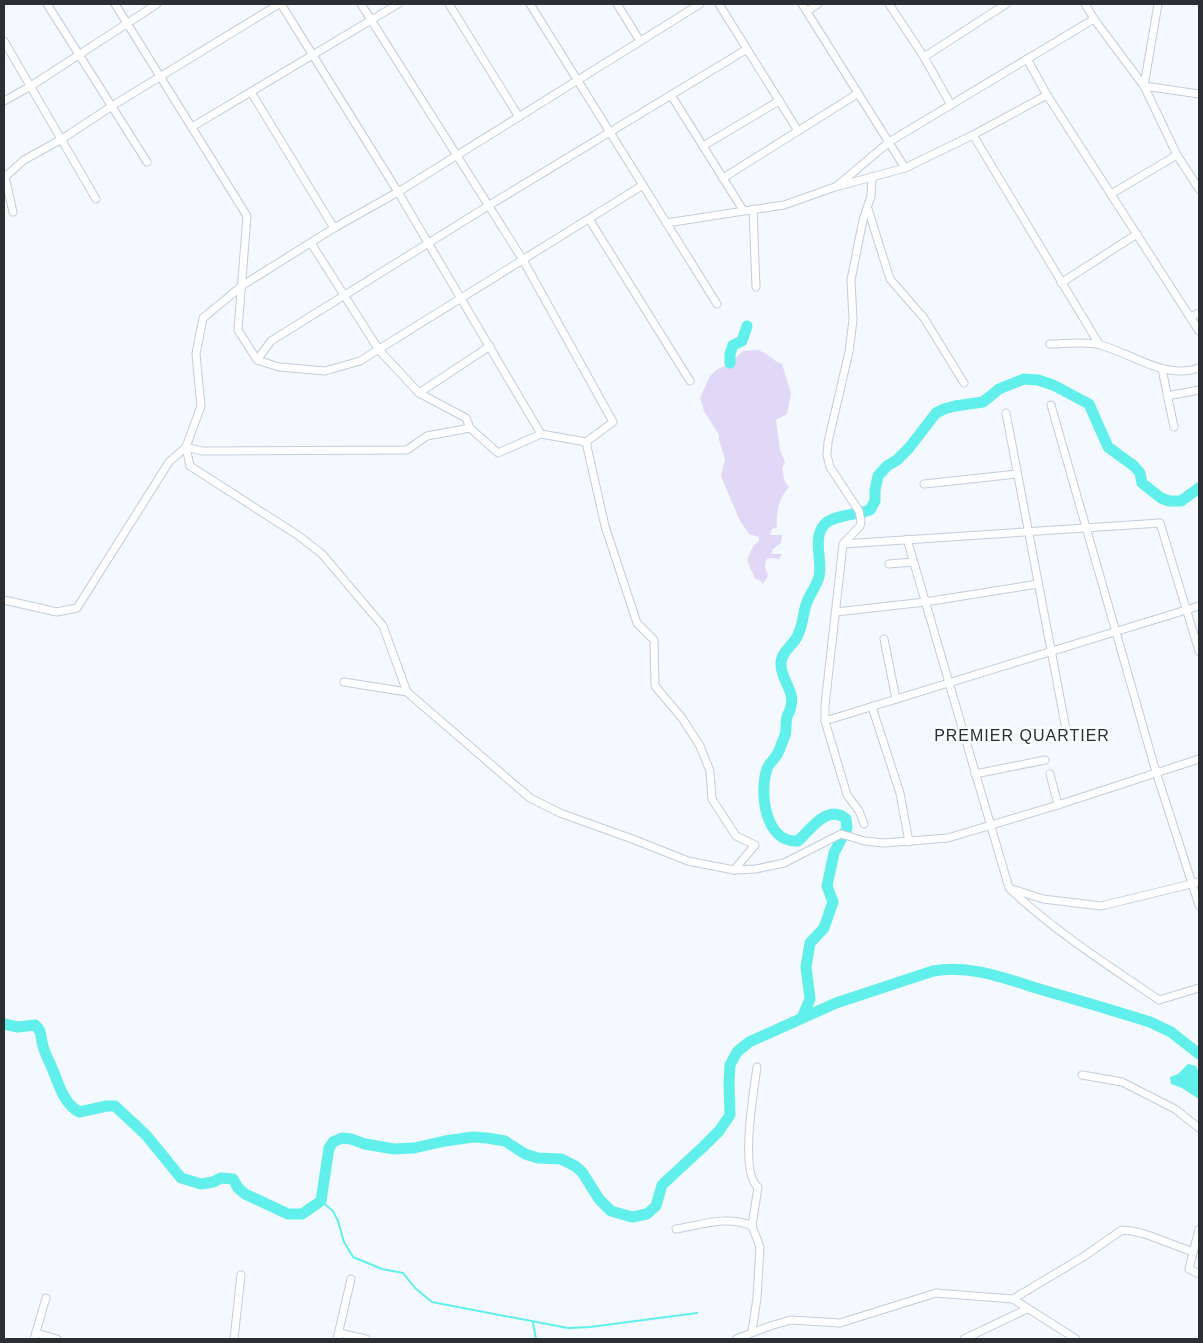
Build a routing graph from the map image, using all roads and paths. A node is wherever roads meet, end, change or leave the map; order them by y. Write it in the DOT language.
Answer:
graph roads {
  1 [pos="47,4"];
  2 [pos="115,4"];
  3 [pos="157,4"];
  4 [pos="280,4"];
  5 [pos="361,4"];
  6 [pos="398,4"];
  7 [pos="449,4"];
  8 [pos="530,4"];
  9 [pos="617,4"];
  10 [pos="700,4"];
  11 [pos="719,4"];
  12 [pos="802,4"];
  13 [pos="818,4"];
  14 [pos="889,4"];
  15 [pos="1006,4"];
  16 [pos="1086,4"];
  17 [pos="1158,4"];
  18 [pos="997,6"];
  19 [pos="807,11"];
  20 [pos="1094,19"];
  21 [pos="372,20"];
  22 [pos="127,23"];
  23 [pos="4,41"];
  24 [pos="640,41"];
  25 [pos="747,49"];
  26 [pos="79,54"];
  27 [pos="314,55"];
  28 [pos="924,57"];
  29 [pos="1027,59"];
  30 [pos="160,76"];
  31 [pos="577,80"];
  32 [pos="31,86"];
  33 [pos="1144,86"];
  34 [pos="251,92"];
  35 [pos="857,94"];
  36 [pos="1199,94"];
  37 [pos="671,95"];
  38 [pos="1047,95"];
  39 [pos="4,101"];
  40 [pos="779,101"];
  41 [pos="951,105"];
  42 [pos="112,106"];
  43 [pos="519,117"];
  44 [pos="192,127"];
  45 [pos="798,131"];
  46 [pos="610,133"];
  47 [pos="972,136"];
  48 [pos="62,138"];
  49 [pos="889,142"];
  50 [pos="703,146"];
  51 [pos="1177,155"];
  52 [pos="457,156"];
  53 [pos="146,162"];
  54 [pos="905,168"];
  55 [pos="723,178"];
  56 [pos="872,178"];
  57 [pos="643,185"];
  58 [pos="836,187"];
  59 [pos="1199,189"];
  60 [pos="398,192"];
  61 [pos="1111,194"];
  62 [pos="96,198"];
  63 [pos="488,206"];
  64 [pos="753,209"];
  65 [pos="868,209"];
  66 [pos="743,210"];
  67 [pos="13,212"];
  68 [pos="589,219"];
  69 [pos="666,223"];
  70 [pos="334,228"];
  71 [pos="1137,234"];
  72 [pos="311,242"];
  73 [pos="428,243"];
  74 [pos="523,260"];
  75 [pos="1061,283"];
  76 [pos="243,285"];
  77 [pos="756,287"];
  78 [pos="344,295"];
  79 [pos="461,299"];
  80 [pos="717,304"];
  81 [pos="1199,313"];
  82 [pos="1190,317"];
  83 [pos="1199,331"];
  84 [pos="1050,344"];
  85 [pos="1099,344"];
  86 [pos="490,346"];
  87 [pos="379,350"];
  88 [pos="257,360"];
  89 [pos="1199,368"];
  90 [pos="1162,369"];
  91 [pos="690,381"];
  92 [pos="964,383"];
  93 [pos="1199,390"];
  94 [pos="419,393"];
  95 [pos="1167,396"];
  96 [pos="1051,405"];
  97 [pos="1006,413"];
  98 [pos="1174,427"];
  99 [pos="470,428"];
  100 [pos="541,434"];
  101 [pos="586,442"];
  102 [pos="186,447"];
  103 [pos="1017,474"];
  104 [pos="924,484"];
  105 [pos="1087,528"];
  106 [pos="1029,532"];
  107 [pos="906,539"];
  108 [pos="843,544"];
  109 [pos="913,562"];
  110 [pos="889,564"];
  111 [pos="1038,584"];
  112 [pos="4,600"];
  113 [pos="925,602"];
  114 [pos="1199,606"];
  115 [pos="1187,609"];
  116 [pos="836,612"];
  117 [pos="1115,632"];
  118 [pos="884,639"];
  119 [pos="1051,651"];
  120 [pos="1199,651"];
  121 [pos="344,682"];
  122 [pos="949,683"];
  123 [pos="408,692"];
  124 [pos="896,699"];
  125 [pos="872,707"];
  126 [pos="825,721"];
  127 [pos="1066,730"];
  128 [pos="1199,759"];
  129 [pos="1045,760"];
  130 [pos="1156,772"];
  131 [pos="975,774"];
  132 [pos="1050,774"];
  133 [pos="1058,805"];
  134 [pos="864,824"];
  135 [pos="990,825"];
  136 [pos="909,842"];
  137 [pos="734,870"];
  138 [pos="1196,883"];
  139 [pos="1009,888"];
  140 [pos="1199,905"];
  141 [pos="1199,988"];
  142 [pos="757,1068"];
  143 [pos="1082,1075"];
  144 [pos="1199,1128"];
  145 [pos="752,1226"];
  146 [pos="676,1229"];
  147 [pos="1199,1229"];
  148 [pos="1193,1252"];
  149 [pos="1199,1274"];
  150 [pos="241,1275"];
  151 [pos="351,1279"];
  152 [pos="46,1298"];
  153 [pos="1013,1299"];
  154 [pos="1027,1309"];
  155 [pos="752,1332"];
  156 [pos="35,1336"];
  157 [pos="338,1336"];
  158 [pos="58,1339"];
  159 [pos="234,1339"];
  160 [pos="366,1339"];
  161 [pos="736,1339"];
  162 [pos="964,1339"];
  163 [pos="1076,1339"];
  1 -- 26 [label="street"];
  2 -- 22 [label="street"];
  3 -- 22 [label="street"];
  4 -- 27 [label="street"];
  4 -- 30 [label="street"];
  5 -- 21 [label="street"];
  6 -- 21 [label="street"];
  7 -- 43 [label="street"];
  8 -- 31 [label="street"];
  9 -- 24 [label="street"];
  10 -- 24 [label="street"];
  11 -- 25 [label="street"];
  12 -- 19 [label="street"];
  13 -- 19 [label="street"];
  14 -- 28 [label="street"];
  15 -- 18 [label="street"];
  16 -- 20 [label="street"];
  17 -- 33 [label="street"];
  18 -- 28 [label="street"];
  19 -- 35 [label="street"];
  20 -- 29 [label="street"];
  20 -- 33 [label="street"];
  21 -- 27 [label="street"];
  21 -- 52 [label="street"];
  22 -- 26 [label="street"];
  22 -- 30 [label="street"];
  23 -- 32 [label="street"];
  24 -- 31 [label="street"];
  25 -- 37 [label="street"];
  25 -- 40 [label="street"];
  26 -- 32 [label="street"];
  26 -- 42 [label="street"];
  27 -- 34 [label="street"];
  27 -- 60 [label="street"];
  28 -- 41 [label="street"];
  29 -- 38 [label="street"];
  29 -- 41 [label="street"];
  30 -- 42 [label="street"];
  30 -- 44 [label="street"];
  31 -- 43 [label="street"];
  31 -- 46 [label="street"];
  32 -- 39 [label="street"];
  32 -- 48 [label="street"];
  33 -- 36 [label="street"];
  33 -- 51 [label="street"];
  34 -- 44 [label="street"];
  34 -- 70 [label="street"];
  35 -- 45 [label="street"];
  35 -- 49 [label="street"];
  37 -- 46 [label="street"];
  37 -- 50 [label="street"];
  38 -- 47 [label="street"];
  38 -- 61 [label="street"];
  40 -- 45 [label="street"];
  40 -- 50 [label="street"];
  41 -- 49 [label="street"];
  42 -- 48 [label="street"];
  42 -- 53 [label="street"];
  43 -- 52 [label="street"];
  44 -- 76 [label="street"];
  45 -- 55 [label="street"];
  46 -- 57 [label="street"];
  46 -- 63 [label="street"];
  47 -- 54 [label="street"];
  47 -- 75 [label="street"];
  48 -- 62 [label="street"];
  48 -- 67 [label="street"];
  49 -- 54 [label="street"];
  49 -- 58 [label="street"];
  50 -- 55 [label="street"];
  51 -- 59 [label="street"];
  51 -- 61 [label="street"];
  52 -- 60 [label="street"];
  52 -- 63 [label="street"];
  54 -- 56 [label="street"];
  55 -- 66 [label="street"];
  56 -- 58 [label="street"];
  56 -- 65 [label="street"];
  57 -- 68 [label="street"];
  57 -- 69 [label="street"];
  58 -- 64 [label="street"];
  60 -- 70 [label="street"];
  60 -- 73 [label="street"];
  61 -- 71 [label="street"];
  63 -- 73 [label="street"];
  63 -- 74 [label="street"];
  64 -- 66 [label="street"];
  64 -- 77 [label="street"];
  65 -- 92 [label="street"];
  65 -- 108 [label="street"];
  66 -- 69 [label="street"];
  68 -- 74 [label="street"];
  68 -- 91 [label="street"];
  69 -- 80 [label="street"];
  70 -- 72 [label="street"];
  71 -- 75 [label="street"];
  71 -- 82 [label="street"];
  72 -- 76 [label="street"];
  72 -- 78 [label="street"];
  73 -- 78 [label="street"];
  73 -- 79 [label="street"];
  74 -- 79 [label="street"];
  74 -- 101 [label="street"];
  75 -- 85 [label="street"];
  76 -- 88 [label="street"];
  76 -- 102 [label="street"];
  78 -- 87 [label="street"];
  78 -- 88 [label="street"];
  79 -- 86 [label="street"];
  79 -- 87 [label="street"];
  81 -- 82 [label="street"];
  82 -- 83 [label="street"];
  84 -- 85 [label="street"];
  85 -- 90 [label="street"];
  86 -- 94 [label="street"];
  86 -- 100 [label="street"];
  87 -- 88 [label="street"];
  87 -- 94 [label="street"];
  89 -- 90 [label="street"];
  90 -- 95 [label="street"];
  93 -- 95 [label="street"];
  94 -- 99 [label="street"];
  95 -- 98 [label="street"];
  96 -- 105 [label="street"];
  97 -- 103 [label="street"];
  99 -- 100 [label="street"];
  99 -- 102 [label="street"];
  100 -- 101 [label="street"];
  101 -- 137 [label="street"];
  102 -- 112 [label="street"];
  102 -- 123 [label="street"];
  103 -- 104 [label="street"];
  103 -- 106 [label="street"];
  105 -- 106 [label="street"];
  105 -- 115 [label="street"];
  105 -- 117 [label="street"];
  106 -- 107 [label="street"];
  106 -- 111 [label="street"];
  107 -- 108 [label="street"];
  107 -- 109 [label="street"];
  108 -- 116 [label="street"];
  109 -- 110 [label="street"];
  109 -- 113 [label="street"];
  111 -- 113 [label="street"];
  111 -- 119 [label="street"];
  113 -- 116 [label="street"];
  113 -- 122 [label="street"];
  114 -- 115 [label="street"];
  115 -- 117 [label="street"];
  115 -- 120 [label="street"];
  116 -- 126 [label="street"];
  117 -- 119 [label="street"];
  117 -- 130 [label="street"];
  118 -- 124 [label="street"];
  119 -- 122 [label="street"];
  119 -- 127 [label="street"];
  121 -- 123 [label="street"];
  122 -- 124 [label="street"];
  122 -- 131 [label="street"];
  123 -- 137 [label="street"];
  124 -- 125 [label="street"];
  125 -- 126 [label="street"];
  125 -- 136 [label="street"];
  126 -- 134 [label="street"];
  128 -- 130 [label="street"];
  129 -- 131 [label="street"];
  130 -- 133 [label="street"];
  130 -- 138 [label="street"];
  131 -- 135 [label="street"];
  132 -- 133 [label="street"];
  133 -- 135 [label="street"];
  135 -- 136 [label="street"];
  135 -- 139 [label="street"];
  136 -- 137 [label="street"];
  138 -- 139 [label="street"];
  138 -- 140 [label="street"];
  139 -- 141 [label="street"];
  142 -- 145 [label="street"];
  143 -- 144 [label="street"];
  145 -- 146 [label="street"];
  145 -- 155 [label="street"];
  147 -- 148 [label="street"];
  148 -- 149 [label="street"];
  148 -- 153 [label="street"];
  150 -- 159 [label="street"];
  151 -- 157 [label="street"];
  152 -- 156 [label="street"];
  153 -- 154 [label="street"];
  153 -- 155 [label="street"];
  154 -- 162 [label="street"];
  154 -- 163 [label="street"];
  155 -- 161 [label="street"];
  156 -- 158 [label="street"];
  157 -- 160 [label="street"];
}
